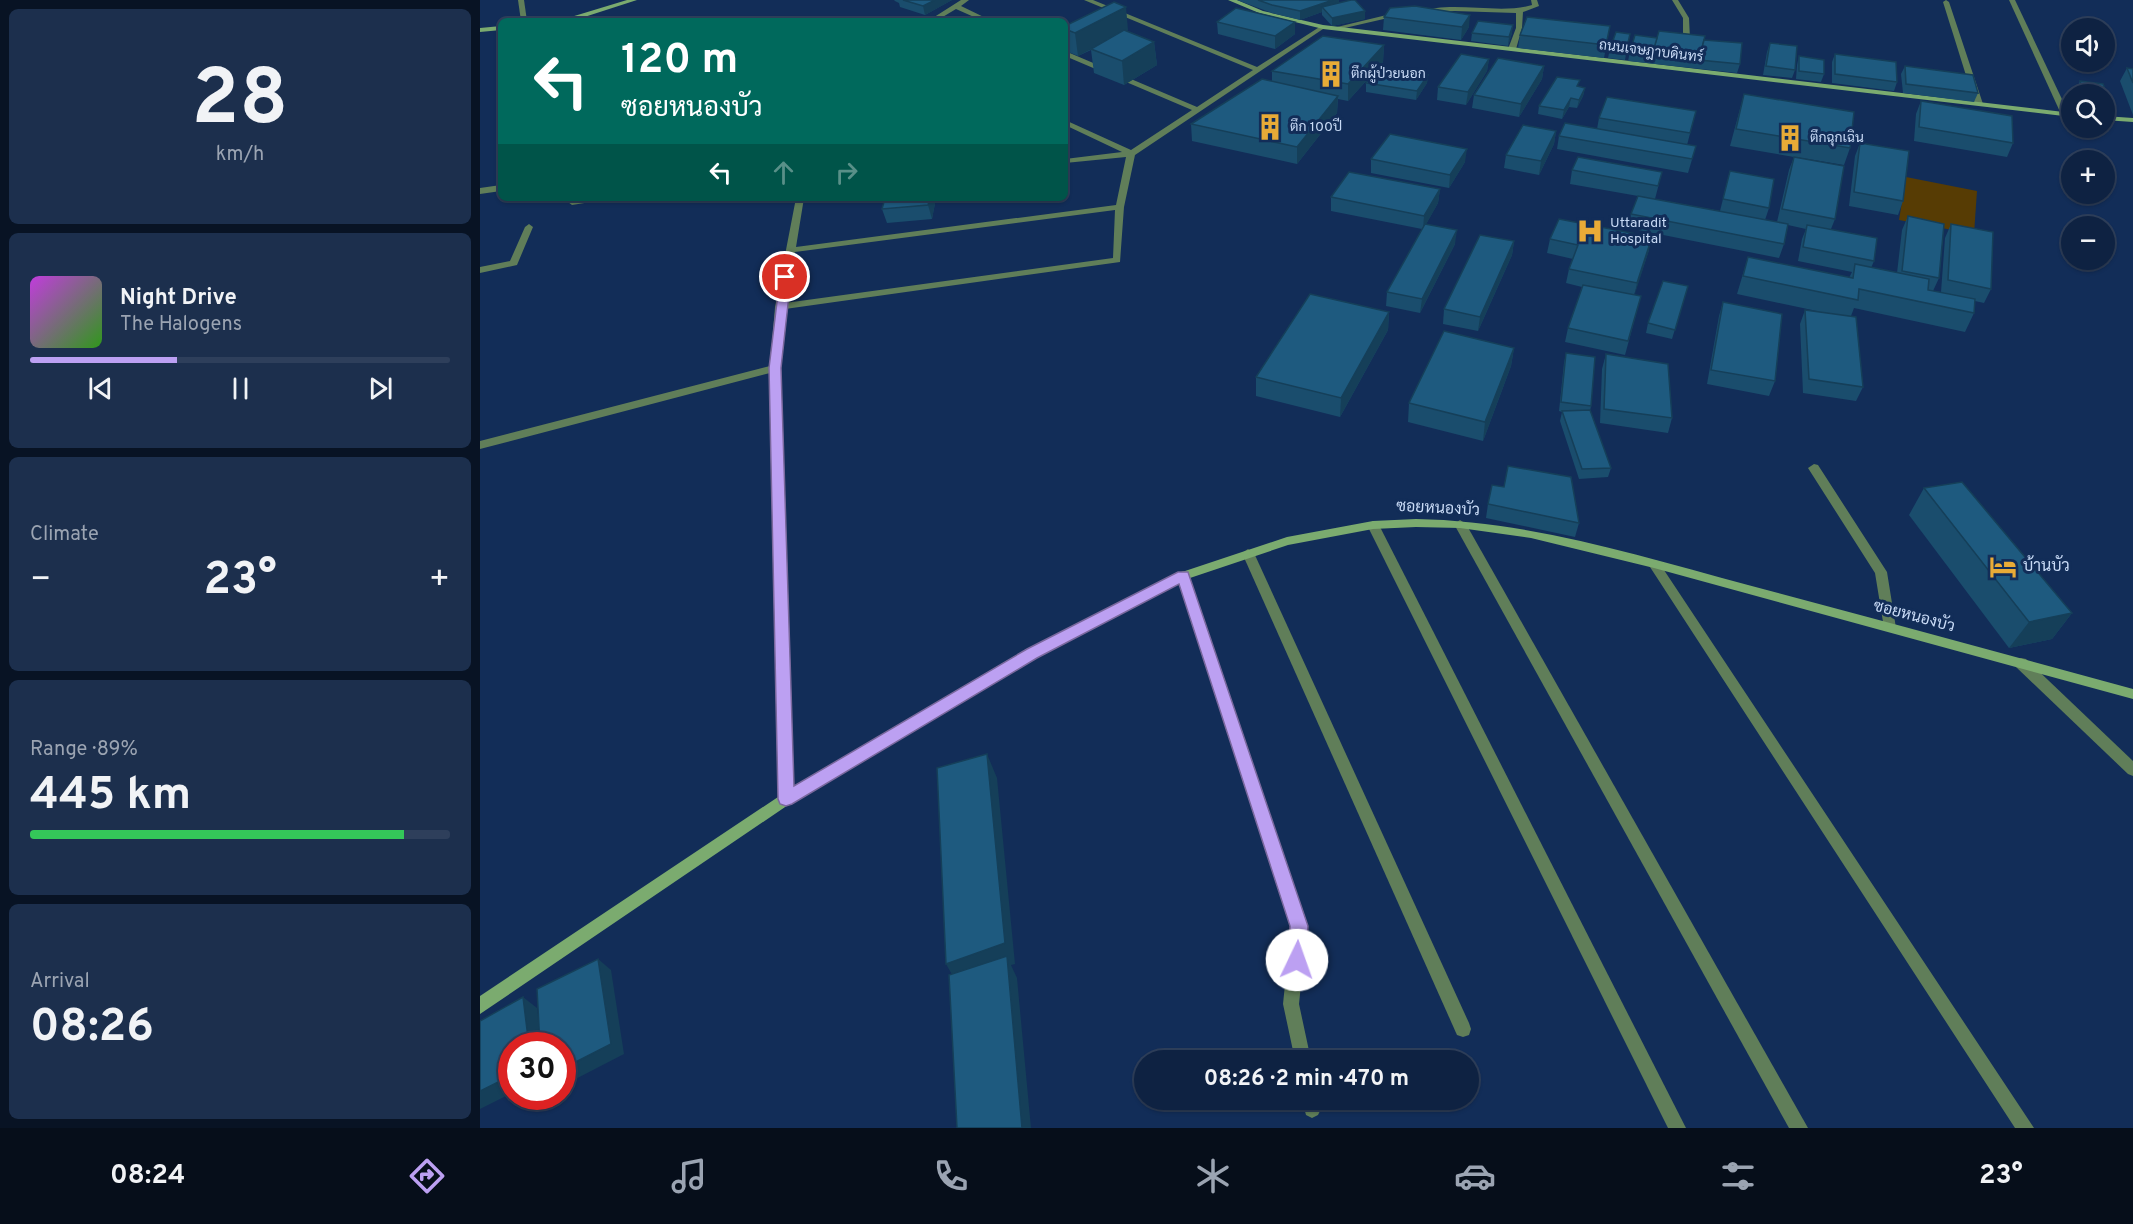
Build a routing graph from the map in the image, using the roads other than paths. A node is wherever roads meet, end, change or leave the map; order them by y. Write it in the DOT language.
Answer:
graph roads {
  1 [pos="521,0"];
  2 [pos="634,0"];
  3 [pos="966,0"];
  4 [pos="1087,0"];
  5 [pos="1231,0"];
  6 [pos="1534,0"];
  7 [pos="1675,0"];
  8 [pos="2012,0"];
  9 [pos="1946,2"];
  10 [pos="955,6"];
  11 [pos="1520,11"];
  12 [pos="1421,12"];
  13 [pos="1410,13"];
  14 [pos="524,18"];
  15 [pos="568,18"];
  16 [pos="936,18"];
  17 [pos="982,18"];
  18 [pos="1323,27"];
  19 [pos="498,28"];
  20 [pos="1336,28"];
  21 [pos="480,30"];
  22 [pos="1704,47"];
  23 [pos="1512,49"];
  24 [pos="1068,54"];
  25 [pos="1258,70"];
  26 [pos="2061,101"];
  27 [pos="1979,104"];
  28 [pos="1197,110"];
  29 [pos="2061,114"];
  30 [pos="2115,119"];
  31 [pos="2133,120"];
  32 [pos="1068,123"];
  33 [pos="1131,154"];
  34 [pos="1068,161"];
  35 [pos="498,188"];
  36 [pos="480,191"];
  37 [pos="801,201"];
  38 [pos="1120,207"];
  39 [pos="529,228"];
  40 [pos="791,250"];
  41 [pos="480,270"];
  42 [pos="780,307"];
  43 [pos="775,368"];
  44 [pos="480,445"];
  45 [pos="1814,468"];
  46 [pos="1460,524"];
  47 [pos="1373,525"];
  48 [pos="1248,553"];
  49 [pos="1654,564"];
  50 [pos="1183,576"];
  51 [pos="1890,628"];
  52 [pos="2021,663"];
  53 [pos="2133,694"];
  54 [pos="2133,770"];
  55 [pos="786,799"];
  56 [pos="480,1006"];
  57 [pos="1463,1029"];
  58 [pos="1301,1050"];
  59 [pos="1677,1128"];
  60 [pos="1798,1128"];
  61 [pos="2025,1128"];
  1 -- 14 [label="street"];
  2 -- 15 [label="street"];
  3 -- 10 [label="street"];
  4 -- 25 [label="street"];
  5 -- 18 [label="street, ถนนเจษฎาบดินทร์"];
  6 -- 11 [label="street"];
  7 -- 22 [label="street"];
  8 -- 26 [label="street"];
  9 -- 27 [label="street"];
  10 -- 16 [label="street"];
  10 -- 17 [label="street"];
  11 -- 12 [label="street"];
  11 -- 23 [label="street"];
  13 -- 20 [label="street"];
  18 -- 20 [label="street, ถนนเจษฎาบดินทร์"];
  18 -- 25 [label="street"];
  19 -- 21 [label="street"];
  20 -- 23 [label="street, ถนนเจษฎาบดินทร์"];
  23 -- 27 [label="street, ถนนเจษฎาบดินทร์"];
  24 -- 28 [label="street"];
  25 -- 28 [label="street"];
  27 -- 29 [label="street, ถนนเจษฎาบดินทร์"];
  28 -- 33 [label="street"];
  30 -- 31 [label="street"];
  32 -- 33 [label="street"];
  33 -- 34 [label="street"];
  33 -- 38 [label="street"];
  35 -- 36 [label="street"];
  37 -- 40 [label="street"];
  38 -- 40 [label="street"];
  38 -- 42 [label="street"];
  39 -- 41 [label="street"];
  40 -- 42 [label="street"];
  42 -- 43 [label="street"];
  43 -- 44 [label="street"];
  43 -- 55 [label="street"];
  45 -- 51 [label="street"];
  46 -- 47 [label="street, ซอยหนองบัว"];
  46 -- 49 [label="street, ซอยหนองบัว"];
  46 -- 60 [label="street"];
  47 -- 48 [label="street, ซอยหนองบัว"];
  47 -- 59 [label="street"];
  48 -- 50 [label="street, ซอยหนองบัว"];
  48 -- 57 [label="street"];
  49 -- 51 [label="street, ซอยหนองบัว"];
  49 -- 61 [label="street"];
  50 -- 55 [label="street, ซอยหนองบัว"];
  50 -- 58 [label="street"];
  51 -- 52 [label="street, ซอยหนองบัว"];
  52 -- 53 [label="street, ซอยหนองบัว"];
  52 -- 54 [label="street"];
  55 -- 56 [label="street, ซอยหนองบัว"];
}
